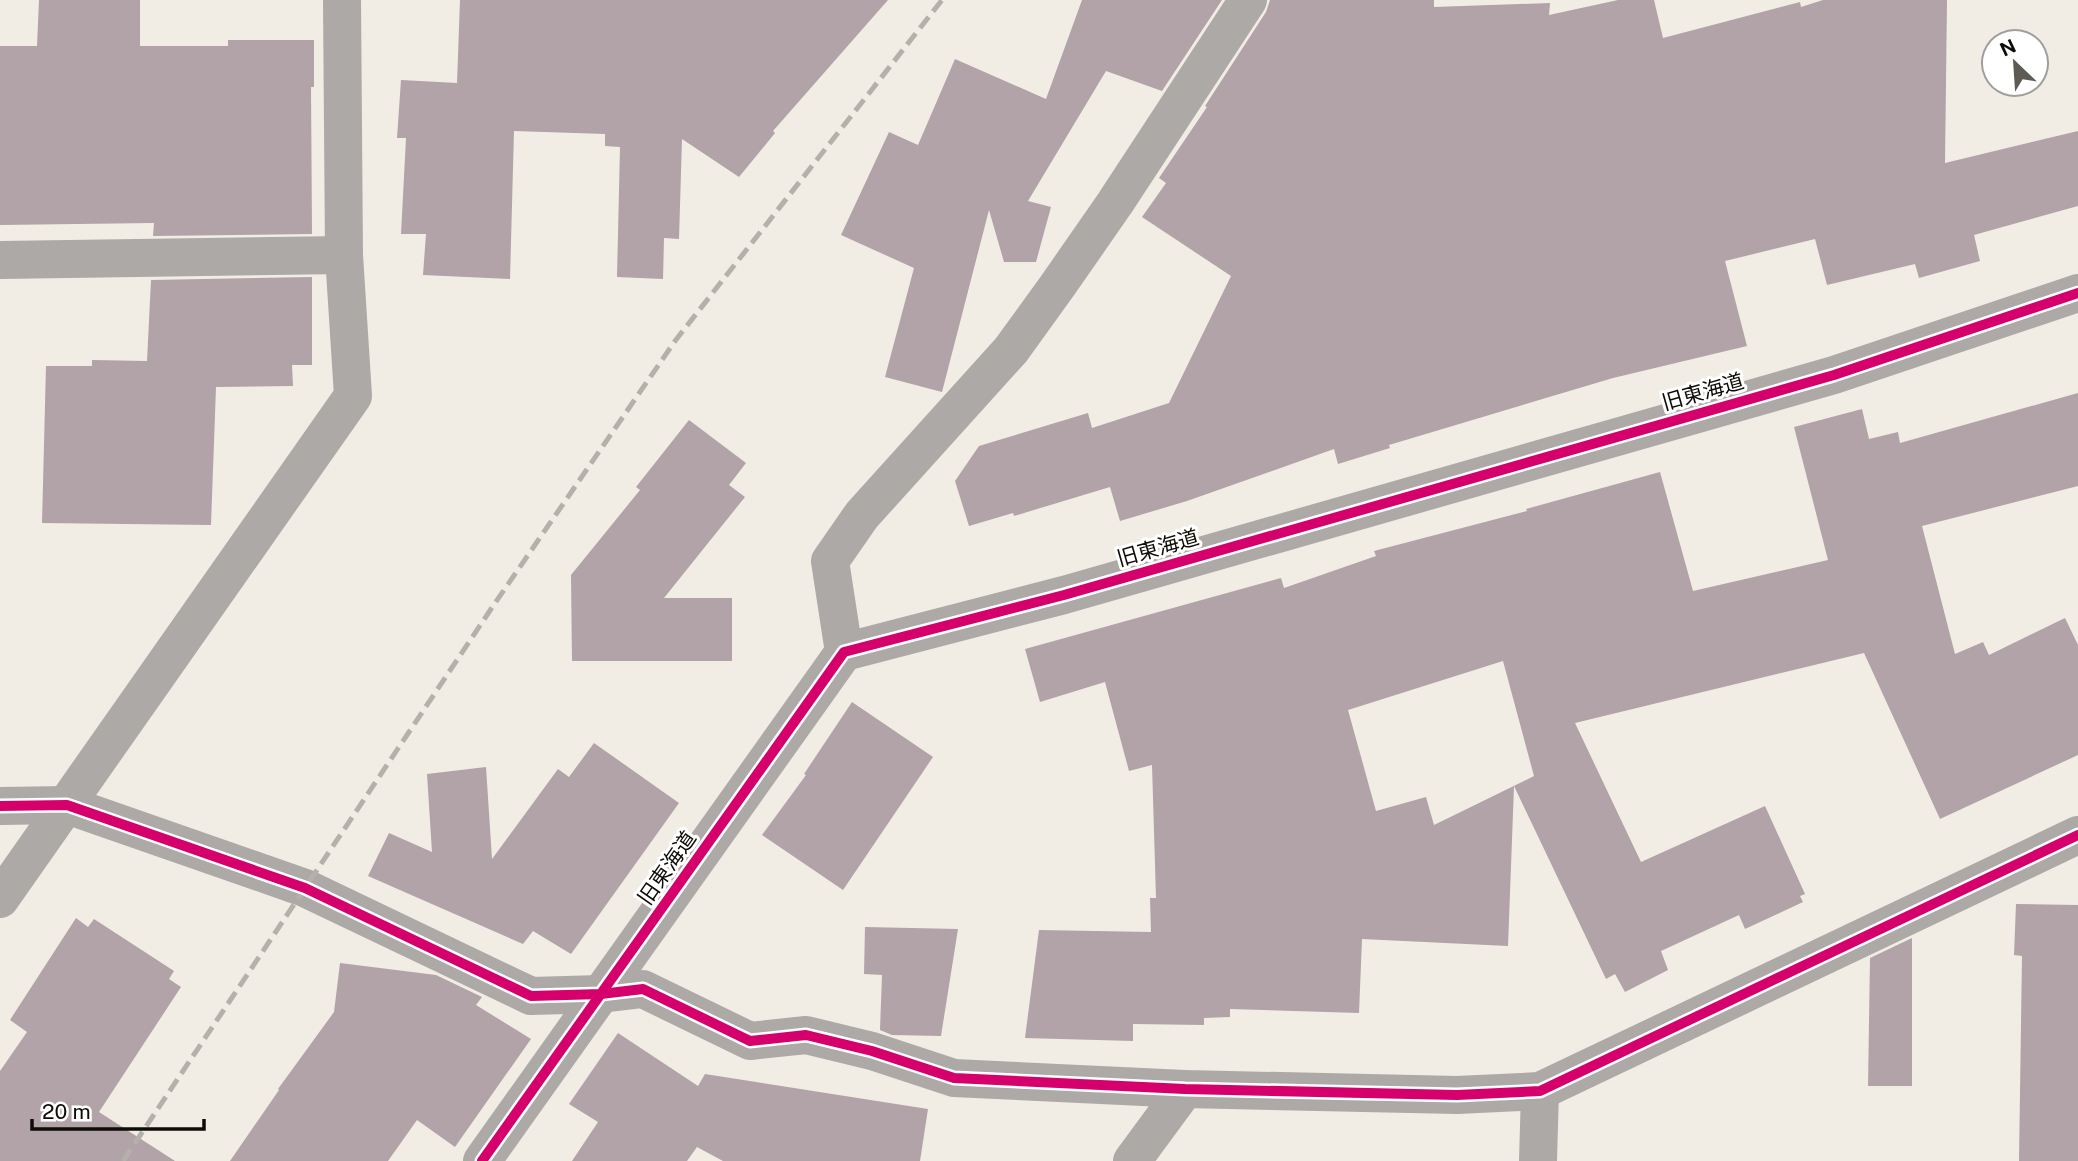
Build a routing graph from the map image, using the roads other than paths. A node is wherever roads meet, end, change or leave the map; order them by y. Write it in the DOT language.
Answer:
graph roads {
  1 [pos="342,0"];
  2 [pos="1248,0"];
  3 [pos="344,255"];
  4 [pos="0,260"];
  5 [pos="2078,293"];
  6 [pos="844,652"];
  7 [pos="67,805"];
  8 [pos="0,806"];
  9 [pos="2078,835"];
  10 [pos="0,899"];
  11 [pos="601,994"];
  12 [pos="1185,1089"];
  13 [pos="1540,1091"];
  14 [pos="482,1161"];
  15 [pos="1132,1161"];
  16 [pos="1538,1161"];
  1 -- 3 [label="street"];
  2 -- 6 [label="street"];
  3 -- 4 [label="street"];
  3 -- 7 [label="street"];
  5 -- 6 [label="street, 旧東海道"];
  6 -- 11 [label="street, 旧東海道"];
  7 -- 8 [label="street"];
  7 -- 10 [label="street"];
  7 -- 11 [label="street"];
  9 -- 13 [label="street"];
  11 -- 12 [label="street"];
  11 -- 14 [label="street, 旧東海道"];
  12 -- 13 [label="street"];
  12 -- 15 [label="street"];
  13 -- 16 [label="street"];
}
